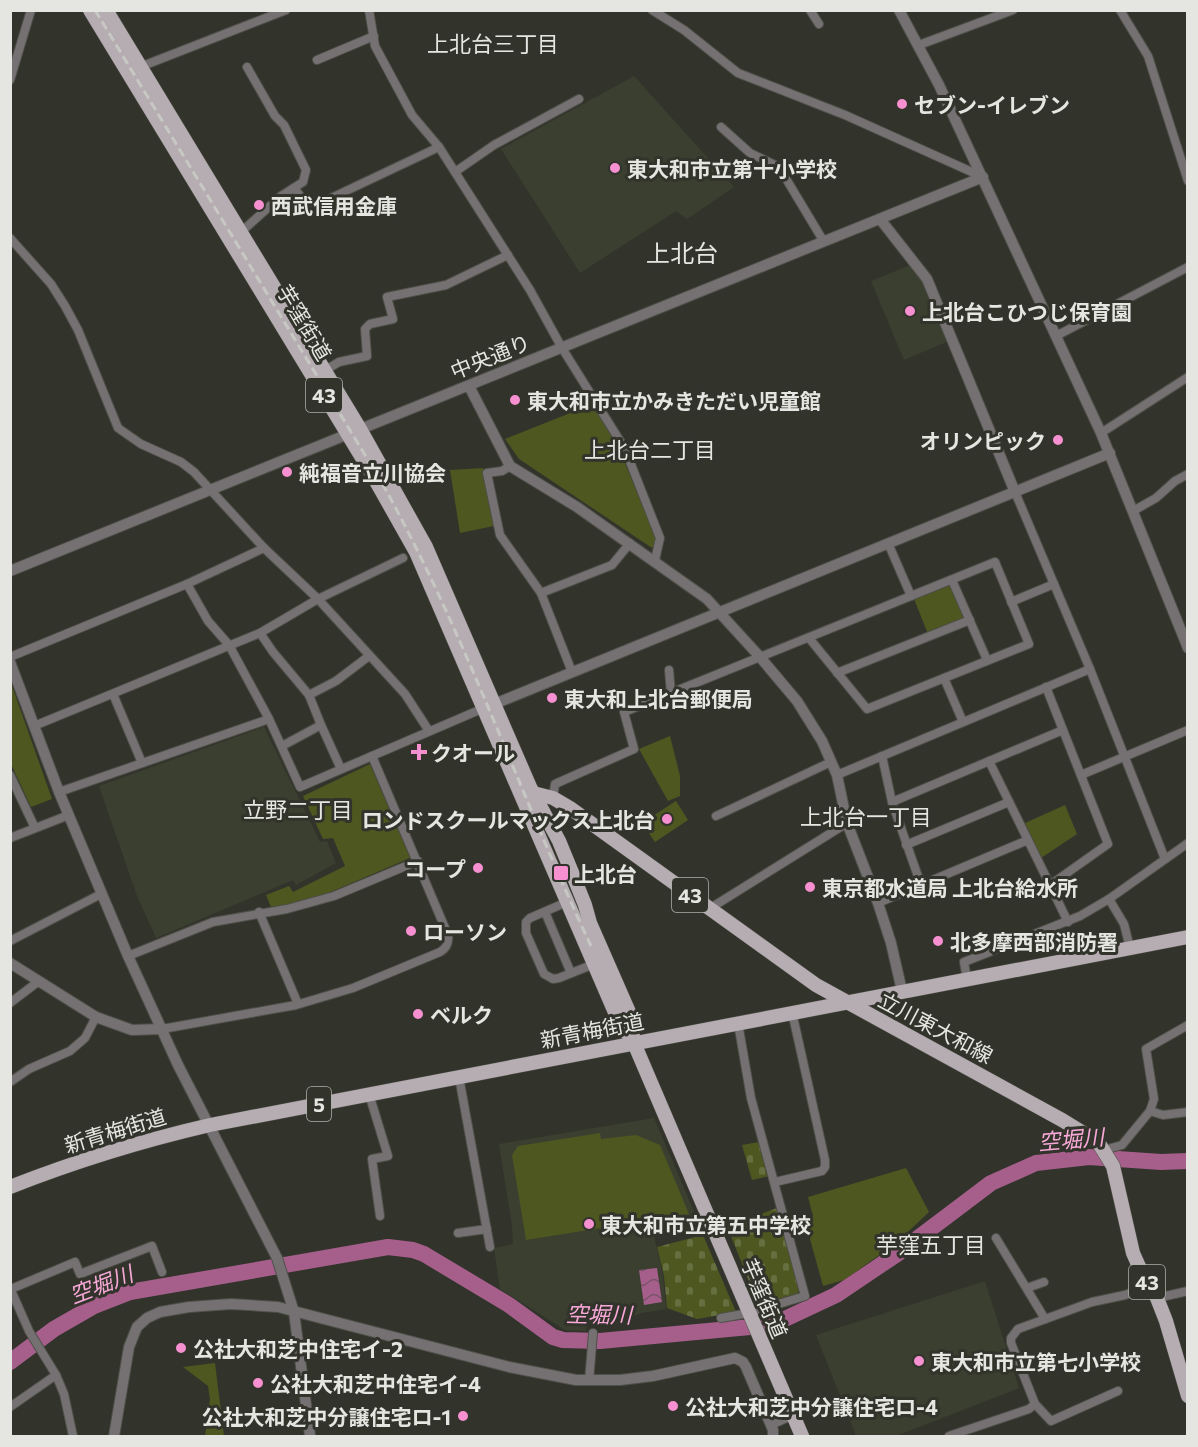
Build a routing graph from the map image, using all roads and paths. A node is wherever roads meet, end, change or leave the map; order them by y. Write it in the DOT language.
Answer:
graph roads {
  1 [pos="31,10"];
  2 [pos="90,10"];
  3 [pos="106,10"];
  4 [pos="286,10"];
  5 [pos="369,10"];
  6 [pos="652,10"];
  7 [pos="810,10"];
  8 [pos="899,10"];
  9 [pos="1012,10"];
  10 [pos="1120,10"];
  11 [pos="819,24"];
  12 [pos="374,36"];
  13 [pos="919,45"];
  14 [pos="317,60"];
  15 [pos="140,67"];
  16 [pos="247,67"];
  17 [pos="10,80"];
  18 [pos="579,99"];
  19 [pos="720,127"];
  20 [pos="439,147"];
  21 [pos="455,172"];
  22 [pos="983,177"];
  23 [pos="1188,181"];
  24 [pos="294,188"];
  25 [pos="880,219"];
  26 [pos="240,233"];
  27 [pos="10,238"];
  28 [pos="824,242"];
  29 [pos="507,255"];
  30 [pos="1188,267"];
  31 [pos="1056,336"];
  32 [pos="562,348"];
  33 [pos="324,371"];
  34 [pos="1188,377"];
  35 [pos="469,386"];
  36 [pos="354,432"];
  37 [pos="1101,433"];
  38 [pos="1110,453"];
  39 [pos="510,466"];
  40 [pos="1188,474"];
  41 [pos="210,491"];
  42 [pos="1015,492"];
  43 [pos="1133,511"];
  44 [pos="630,543"];
  45 [pos="888,543"];
  46 [pos="264,548"];
  47 [pos="403,558"];
  48 [pos="655,560"];
  49 [pos="10,571"];
  50 [pos="952,580"];
  51 [pos="188,584"];
  52 [pos="1053,584"];
  53 [pos="541,593"];
  54 [pos="911,596"];
  55 [pos="318,599"];
  56 [pos="1011,602"];
  57 [pos="720,612"];
  58 [pos="970,620"];
  59 [pos="260,633"];
  60 [pos="809,638"];
  61 [pos="229,645"];
  62 [pos="1188,648"];
  63 [pos="369,656"];
  64 [pos="10,657"];
  65 [pos="760,657"];
  66 [pos="987,660"];
  67 [pos="10,662"];
  68 [pos="1090,669"];
  69 [pos="669,670"];
  70 [pos="572,672"];
  71 [pos="837,673"];
  72 [pos="944,678"];
  73 [pos="1046,687"];
  74 [pos="113,694"];
  75 [pos="671,694"];
  76 [pos="309,695"];
  77 [pos="489,706"];
  78 [pos="269,719"];
  79 [pos="963,722"];
  80 [pos="321,725"];
  81 [pos="34,726"];
  82 [pos="1063,730"];
  83 [pos="1188,730"];
  84 [pos="429,731"];
  85 [pos="282,746"];
  86 [pos="372,756"];
  87 [pos="882,756"];
  88 [pos="1125,756"];
  89 [pos="989,761"];
  90 [pos="831,762"];
  91 [pos="142,763"];
  92 [pos="340,769"];
  93 [pos="10,775"];
  94 [pos="837,775"];
  95 [pos="1081,775"];
  96 [pos="59,792"];
  97 [pos="528,795"];
  98 [pos="553,798"];
  99 [pos="892,802"];
  100 [pos="1009,802"];
  101 [pos="69,815"];
  102 [pos="716,816"];
  103 [pos="847,823"];
  104 [pos="35,828"];
  105 [pos="10,838"];
  106 [pos="1028,840"];
  107 [pos="1188,843"];
  108 [pos="906,845"];
  109 [pos="1165,859"];
  110 [pos="417,861"];
  111 [pos="921,885"];
  112 [pos="1050,885"];
  113 [pos="101,894"];
  114 [pos="1108,899"];
  115 [pos="567,902"];
  116 [pos="878,903"];
  117 [pos="709,909"];
  118 [pos="259,912"];
  119 [pos="545,912"];
  120 [pos="1068,922"];
  121 [pos="1188,937"];
  122 [pos="10,941"];
  123 [pos="599,942"];
  124 [pos="1130,948"];
  125 [pos="128,956"];
  126 [pos="10,963"];
  127 [pos="594,964"];
  128 [pos="571,973"];
  129 [pos="967,979"];
  130 [pos="39,981"];
  131 [pos="813,982"];
  132 [pos="902,992"];
  133 [pos="845,1002"];
  134 [pos="10,1004"];
  135 [pos="298,1004"];
  136 [pos="808,1010"];
  137 [pos="792,1012"];
  138 [pos="96,1017"];
  139 [pos="738,1023"];
  140 [pos="1188,1025"];
  141 [pos="162,1029"];
  142 [pos="634,1043"];
  143 [pos="459,1077"];
  144 [pos="10,1082"];
  145 [pos="369,1094"];
  146 [pos="1150,1112"];
  147 [pos="1188,1112"];
  148 [pos="210,1125"];
  149 [pos="1104,1150"];
  150 [pos="775,1182"];
  151 [pos="10,1187"];
  152 [pos="380,1216"];
  153 [pos="487,1229"];
  154 [pos="458,1233"];
  155 [pos="996,1238"];
  156 [pos="490,1248"];
  157 [pos="162,1272"];
  158 [pos="1044,1282"];
  159 [pos="11,1288"];
  160 [pos="1027,1288"];
  161 [pos="1188,1291"];
  162 [pos="1153,1292"];
  163 [pos="294,1312"];
  164 [pos="750,1316"];
  165 [pos="721,1318"];
  166 [pos="1045,1319"];
  167 [pos="593,1333"];
  168 [pos="56,1376"];
  169 [pos="589,1381"];
  170 [pos="1118,1391"];
  171 [pos="1188,1396"];
  172 [pos="1035,1404"];
  173 [pos="10,1407"];
  174 [pos="793,1415"];
  175 [pos="771,1425"];
  176 [pos="73,1437"];
  177 [pos="114,1437"];
  178 [pos="310,1437"];
  179 [pos="773,1437"];
  180 [pos="802,1437"];
  181 [pos="949,1437"];
  1 -- 17 [label="street"];
  2 -- 36 [label="main road, 芋窪街道 / 43"];
  3 -- 15 [label="main road, 芋窪街道 / 43"];
  4 -- 15 [label="street"];
  5 -- 12 [label="street"];
  6 -- 22 [label="street"];
  7 -- 11 [label="street"];
  8 -- 13 [label="street"];
  9 -- 13 [label="street"];
  10 -- 23 [label="street"];
  12 -- 14 [label="street"];
  12 -- 20 [label="street"];
  13 -- 22 [label="street"];
  15 -- 26 [label="main road, 芋窪街道 / 43"];
  16 -- 24 [label="street"];
  18 -- 21 [label="street"];
  19 -- 28 [label="street"];
  20 -- 21 [label="street"];
  20 -- 24 [label="street"];
  21 -- 29 [label="street"];
  22 -- 25 [label="street, 中央通り"];
  22 -- 31 [label="street"];
  24 -- 26 [label="street"];
  25 -- 28 [label="street, 中央通り"];
  25 -- 42 [label="street"];
  26 -- 33 [label="main road, 芋窪街道 / 43"];
  27 -- 41 [label="street"];
  28 -- 32 [label="street, 中央通り"];
  29 -- 32 [label="street"];
  29 -- 33 [label="street"];
  30 -- 31 [label="street"];
  31 -- 37 [label="street"];
  32 -- 35 [label="street, 中央通り"];
  32 -- 48 [label="street"];
  33 -- 36 [label="main road, 芋窪街道 / 43"];
  34 -- 37 [label="street"];
  35 -- 36 [label="street, 中央通り"];
  35 -- 39 [label="street"];
  36 -- 41 [label="street, 中央通り"];
  36 -- 77 [label="main road, 芋窪街道 / 43"];
  37 -- 38 [label="street"];
  38 -- 42 [label="street"];
  38 -- 43 [label="street"];
  39 -- 44 [label="street"];
  39 -- 53 [label="street"];
  40 -- 43 [label="street"];
  41 -- 46 [label="street"];
  41 -- 49 [label="street, 中央通り"];
  42 -- 45 [label="street"];
  42 -- 52 [label="street"];
  43 -- 62 [label="street"];
  44 -- 48 [label="street"];
  44 -- 53 [label="street"];
  45 -- 54 [label="street"];
  45 -- 57 [label="street"];
  46 -- 51 [label="street"];
  46 -- 55 [label="street"];
  47 -- 55 [label="street"];
  48 -- 57 [label="street"];
  50 -- 54 [label="street"];
  50 -- 56 [label="street"];
  50 -- 58 [label="street"];
  51 -- 61 [label="street"];
  51 -- 64 [label="street"];
  52 -- 56 [label="street"];
  52 -- 68 [label="street"];
  53 -- 70 [label="street"];
  54 -- 60 [label="street"];
  55 -- 59 [label="street"];
  55 -- 63 [label="street"];
  56 -- 66 [label="street"];
  57 -- 65 [label="street"];
  57 -- 70 [label="street"];
  58 -- 66 [label="street"];
  58 -- 71 [label="street"];
  59 -- 61 [label="street"];
  59 -- 76 [label="street"];
  60 -- 65 [label="street"];
  60 -- 71 [label="street"];
  61 -- 74 [label="street"];
  61 -- 78 [label="street"];
  63 -- 76 [label="street"];
  63 -- 84 [label="street"];
  65 -- 75 [label="street"];
  65 -- 90 [label="street"];
  66 -- 72 [label="street"];
  67 -- 81 [label="street"];
  68 -- 73 [label="street"];
  68 -- 88 [label="street"];
  69 -- 75 [label="street"];
  70 -- 77 [label="street"];
  71 -- 72 [label="street"];
  72 -- 79 [label="street"];
  73 -- 79 [label="street"];
  73 -- 82 [label="street"];
  74 -- 81 [label="street"];
  74 -- 91 [label="street"];
  75 -- 98 [label="street"];
  76 -- 80 [label="street"];
  77 -- 84 [label="street"];
  77 -- 97 [label="main road, 芋窪街道 / 43"];
  78 -- 85 [label="street"];
  78 -- 91 [label="street"];
  79 -- 87 [label="street"];
  80 -- 85 [label="street"];
  80 -- 92 [label="street"];
  81 -- 96 [label="street"];
  82 -- 89 [label="street"];
  82 -- 95 [label="street"];
  83 -- 88 [label="street"];
  84 -- 86 [label="street"];
  85 -- 92 [label="street"];
  86 -- 92 [label="street"];
  86 -- 110 [label="street"];
  87 -- 94 [label="street"];
  87 -- 99 [label="street"];
  88 -- 95 [label="street"];
  88 -- 109 [label="street"];
  89 -- 99 [label="street"];
  89 -- 100 [label="street"];
  90 -- 94 [label="street"];
  90 -- 102 [label="street"];
  91 -- 96 [label="street"];
  93 -- 104 [label="street"];
  94 -- 103 [label="street"];
  95 -- 112 [label="street"];
  96 -- 101 [label="street"];
  97 -- 98 [label="main road, 立川東大和線 / 43"];
  97 -- 115 [label="main road, 芋窪街道 / 43"];
  97 -- 123 [label="main road, 芋窪街道 / 43"];
  98 -- 117 [label="main road, 立川東大和線 / 43"];
  99 -- 108 [label="street"];
  100 -- 106 [label="street"];
  100 -- 108 [label="street"];
  101 -- 104 [label="street"];
  101 -- 113 [label="street"];
  103 -- 116 [label="street"];
  103 -- 117 [label="street"];
  104 -- 105 [label="street"];
  106 -- 111 [label="street"];
  106 -- 112 [label="street"];
  107 -- 109 [label="street"];
  108 -- 111 [label="street"];
  109 -- 114 [label="street"];
  110 -- 118 [label="street"];
  110 -- 135 [label="street"];
  111 -- 116 [label="street"];
  112 -- 120 [label="street"];
  113 -- 122 [label="street"];
  113 -- 125 [label="street"];
  114 -- 120 [label="street"];
  114 -- 124 [label="street"];
  115 -- 119 [label="street"];
  115 -- 127 [label="main road, 芋窪街道 / 43"];
  116 -- 132 [label="street"];
  117 -- 131 [label="main road, 立川東大和線 / 43"];
  118 -- 125 [label="street"];
  118 -- 135 [label="street"];
  119 -- 128 [label="street"];
  119 -- 128 [label="street"];
  120 -- 129 [label="street"];
  121 -- 124 [label="main road, 新青梅街道 / 5"];
  123 -- 127 [label="street"];
  123 -- 142 [label="main road, 芋窪街道 / 43"];
  124 -- 129 [label="main road, 新青梅街道 / 5"];
  125 -- 141 [label="street"];
  126 -- 130 [label="street"];
  127 -- 128 [label="street"];
  127 -- 142 [label="main road, 芋窪街道 / 43"];
  129 -- 132 [label="main road, 新青梅街道 / 5"];
  130 -- 134 [label="street"];
  130 -- 138 [label="street"];
  131 -- 133 [label="main road, 立川東大和線 / 43"];
  131 -- 136 [label="main road"];
  132 -- 133 [label="main road, 新青梅街道 / 5"];
  133 -- 136 [label="main road, 新青梅街道 / 5"];
  133 -- 149 [label="main road, 立川東大和線 / 43"];
  135 -- 141 [label="street"];
  136 -- 137 [label="main road, 新青梅街道 / 5"];
  137 -- 139 [label="main road, 新青梅街道 / 5"];
  137 -- 150 [label="street"];
  138 -- 141 [label="street"];
  138 -- 144 [label="street"];
  139 -- 142 [label="main road, 新青梅街道 / 5"];
  139 -- 150 [label="street"];
  140 -- 146 [label="street"];
  141 -- 148 [label="street"];
  142 -- 143 [label="main road, 新青梅街道 / 5"];
  142 -- 164 [label="main road, 芋窪街道 / 43"];
  143 -- 145 [label="main road, 新青梅街道 / 5"];
  143 -- 153 [label="street"];
  145 -- 148 [label="main road, 新青梅街道 / 5"];
  145 -- 152 [label="street"];
  146 -- 147 [label="street"];
  146 -- 149 [label="street"];
  148 -- 151 [label="main road, 新青梅街道 / 5"];
  148 -- 163 [label="street"];
  149 -- 162 [label="main road, 立川東大和線 / 43"];
  150 -- 164 [label="street"];
  153 -- 154 [label="street"];
  153 -- 156 [label="street"];
  155 -- 160 [label="street"];
  157 -- 159 [label="street"];
  158 -- 160 [label="street"];
  159 -- 168 [label="street"];
  160 -- 166 [label="street"];
  161 -- 162 [label="street"];
  162 -- 166 [label="street"];
  162 -- 171 [label="main road, 立川東大和線 / 43"];
  163 -- 169 [label="street"];
  163 -- 177 [label="street"];
  163 -- 178 [label="street"];
  164 -- 165 [label="street"];
  164 -- 174 [label="main road, 芋窪街道 / 43"];
  166 -- 172 [label="street"];
  167 -- 169 [label="street"];
  168 -- 173 [label="street"];
  168 -- 176 [label="street"];
  169 -- 175 [label="street"];
  170 -- 172 [label="street"];
  172 -- 181 [label="street"];
  174 -- 175 [label="street"];
  174 -- 180 [label="main road, 芋窪街道 / 43"];
  175 -- 179 [label="street"];
}
